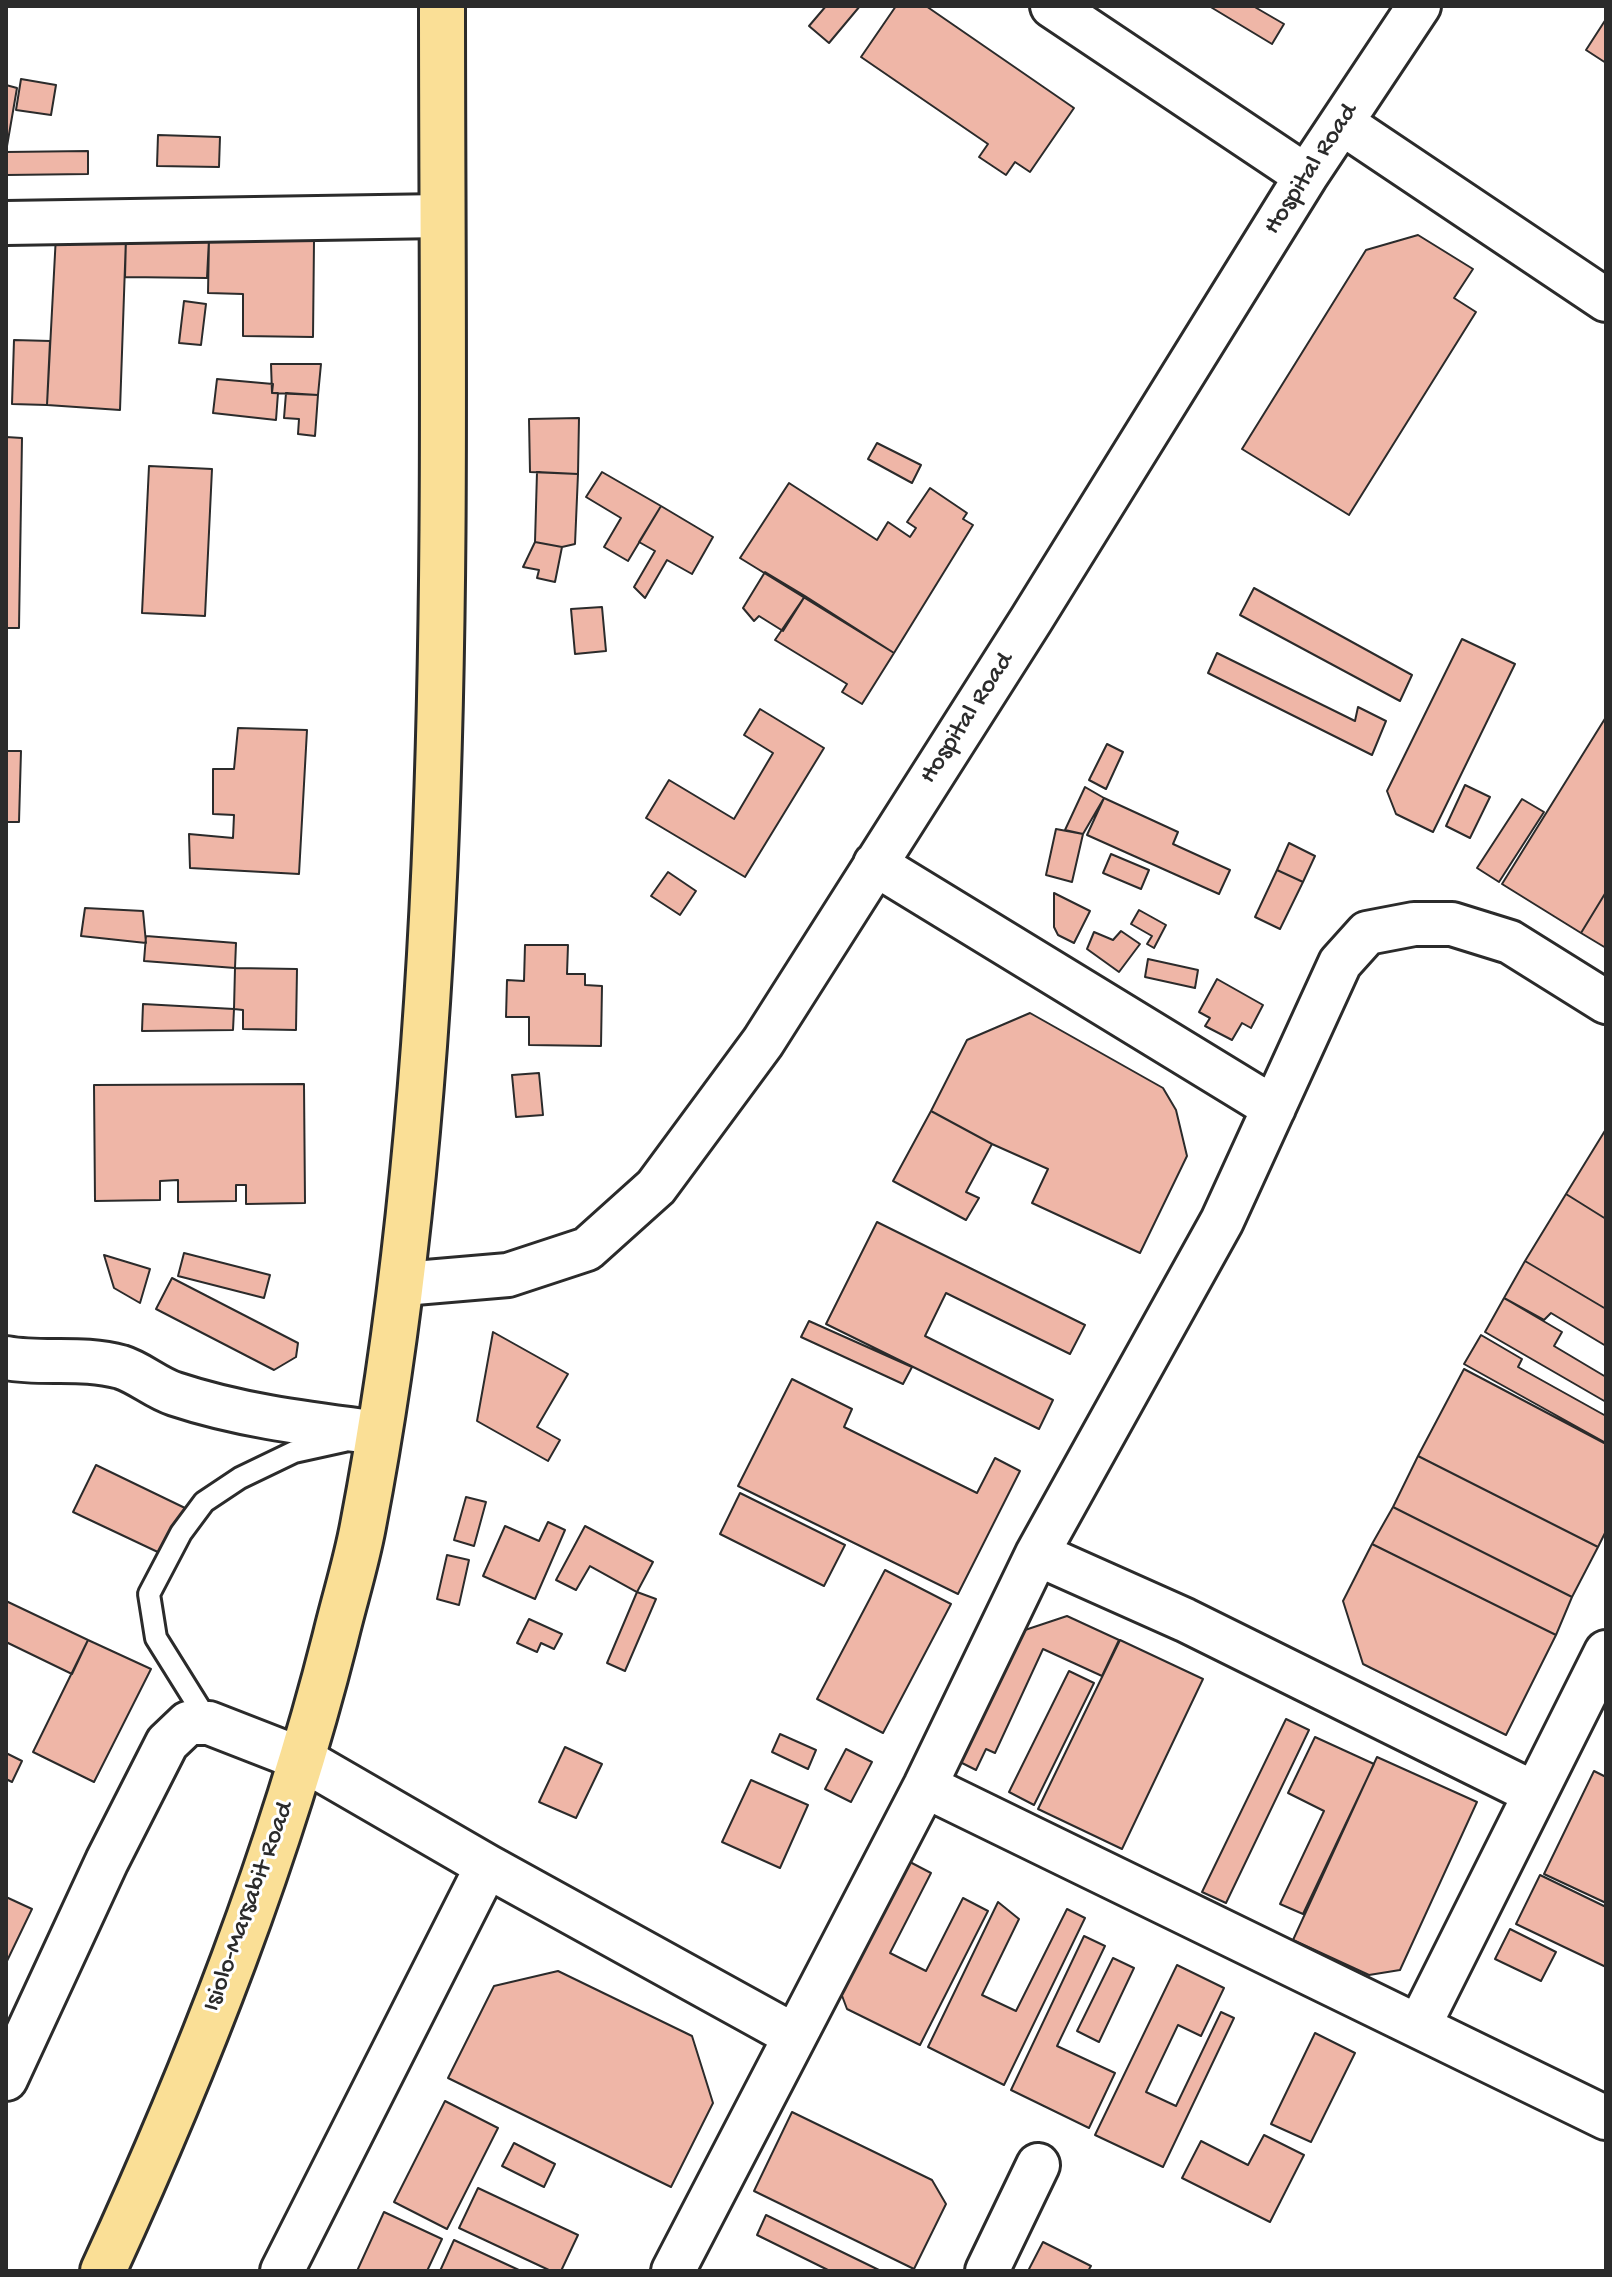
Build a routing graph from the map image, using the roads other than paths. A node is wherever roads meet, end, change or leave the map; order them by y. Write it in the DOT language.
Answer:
graph roads {
  1 [pos="442,6"];
  2 [pos="1052,6"];
  3 [pos="1419,6"];
  4 [pos="1342,123"];
  5 [pos="1306,176"];
  6 [pos="442,216"];
  7 [pos="6,223"];
  8 [pos="1606,300"];
  9 [pos="875,864"];
  10 [pos="1606,1002"];
  11 [pos="1274,1108"];
  12 [pos="403,1284"];
  13 [pos="7,1361"];
  14 [pos="379,1433"];
  15 [pos="1037,1554"];
  16 [pos="1606,1652"];
  17 [pos="209,1723"];
  18 [pos="304,1760"];
  19 [pos="925,1786"];
  20 [pos="1534,1793"];
  21 [pos="487,1866"];
  22 [pos="1419,2026"];
  23 [pos="795,2036"];
  24 [pos="6,2079"];
  25 [pos="1606,2118"];
  26 [pos="1038,2165"];
  27 [pos="103,2271"];
  28 [pos="282,2271"];
  29 [pos="673,2271"];
  30 [pos="987,2271"];
  1 -- 6 [label="highway, Isiolo-Marsabit Road"];
  2 -- 5 [label="street"];
  3 -- 4 [label="street, Hospital Road"];
  4 -- 5 [label="street, Hospital Road"];
  4 -- 8 [label="street"];
  5 -- 9 [label="street, Hospital Road"];
  6 -- 7 [label="street"];
  6 -- 12 [label="highway, Isiolo-Marsabit Road"];
  9 -- 11 [label="street"];
  9 -- 12 [label="street, Hospital Road"];
  10 -- 11 [label="street"];
  11 -- 15 [label="street"];
  12 -- 14 [label="highway, Isiolo-Marsabit Road"];
  13 -- 14 [label="street"];
  14 -- 17 [label="lane"];
  14 -- 18 [label="highway, Isiolo-Marsabit Road"];
  15 -- 19 [label="street"];
  15 -- 20 [label="street"];
  16 -- 20 [label="street"];
  17 -- 18 [label="street"];
  17 -- 24 [label="street"];
  18 -- 21 [label="street"];
  18 -- 27 [label="highway, Isiolo-Marsabit Road"];
  19 -- 22 [label="street"];
  19 -- 23 [label="street"];
  20 -- 22 [label="street"];
  21 -- 23 [label="street"];
  21 -- 28 [label="street"];
  22 -- 25 [label="street"];
  23 -- 29 [label="street"];
  26 -- 30 [label="street"];
}
